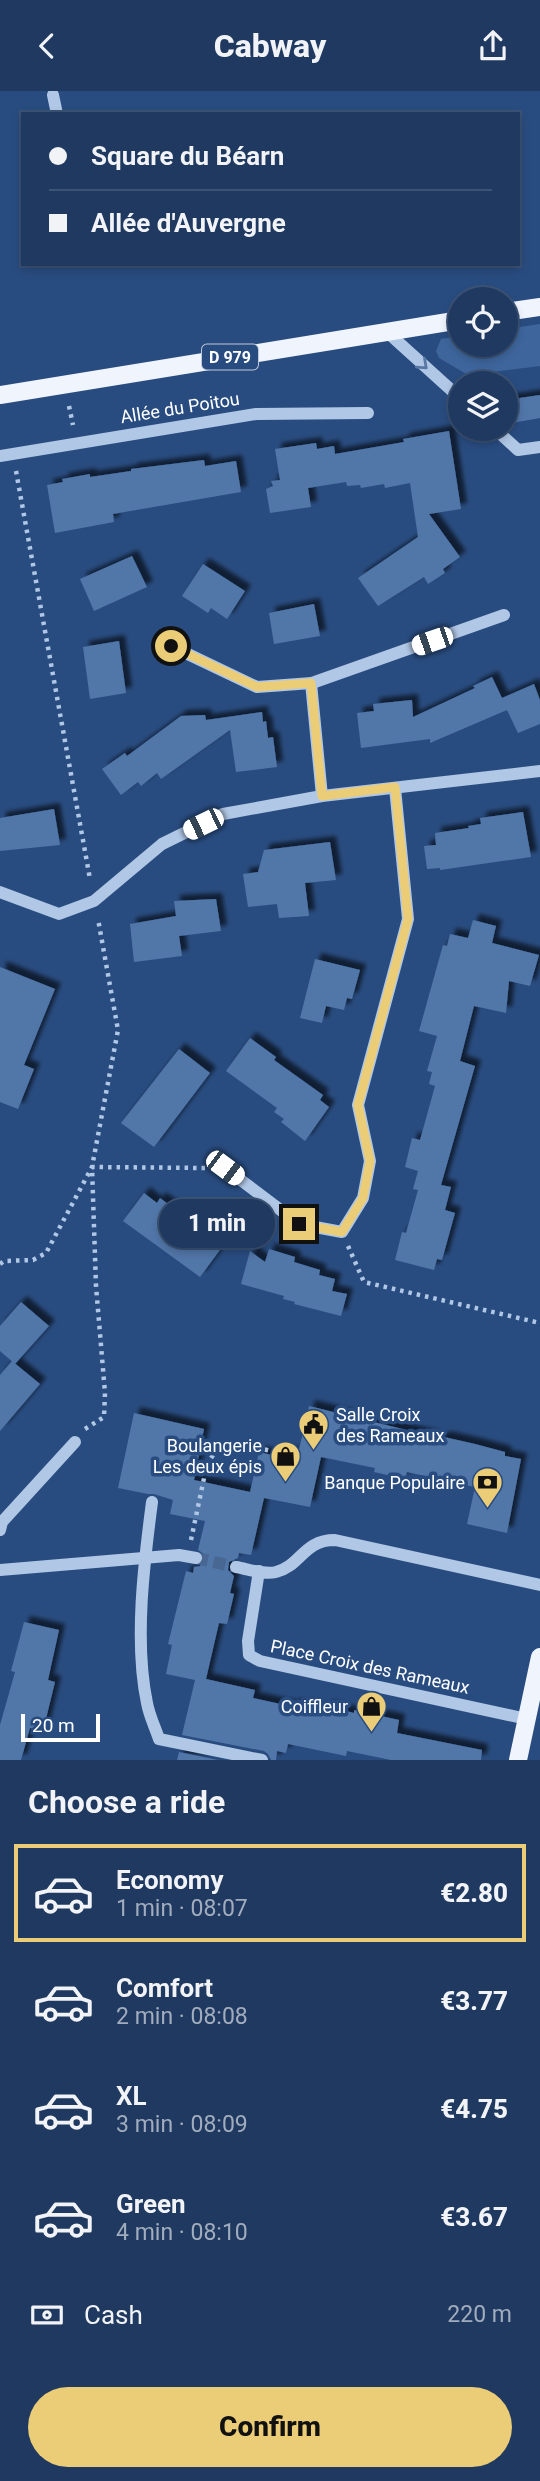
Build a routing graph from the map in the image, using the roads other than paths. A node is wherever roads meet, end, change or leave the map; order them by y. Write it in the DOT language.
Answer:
graph roads {
  1 [pos="53,95"];
  2 [pos="57,112"];
  3 [pos="540,307"];
  4 [pos="518,310"];
  5 [pos="448,322"];
  6 [pos="386,331"];
  7 [pos="448,387"];
  8 [pos="0,395"];
  9 [pos="368,413"];
  10 [pos="509,441"];
  11 [pos="540,447"];
  12 [pos="6,454"];
  13 [pos="504,615"];
  14 [pos="171,646"];
  15 [pos="311,683"];
  16 [pos="540,771"];
  17 [pos="395,787"];
  18 [pos="322,796"];
  19 [pos="0,892"];
  20 [pos="225,1168"];
  21 [pos="75,1442"];
  22 [pos="152,1501"];
  23 [pos="0,1530"];
  24 [pos="192,1557"];
  25 [pos="144,1559"];
  26 [pos="236,1567"];
  27 [pos="0,1570"];
  28 [pos="259,1571"];
  29 [pos="540,1585"];
  30 [pos="540,1657"];
  31 [pos="532,1711"];
  32 [pos="262,1760"];
  33 [pos="518,1760"];
  1 -- 2 [label="street"];
  3 -- 4 [label="main road"];
  5 -- 6 [label="main road, D 979"];
  6 -- 7 [label="street, one-way"];
  6 -- 8 [label="main road, D 979"];
  9 -- 12 [label="street, Allée du Poitou"];
  10 -- 11 [label="street"];
  13 -- 15 [label="street"];
  14 -- 15 [label="street"];
  15 -- 18 [label="street"];
  16 -- 17 [label="street"];
  17 -- 18 [label="street"];
  17 -- 20 [label="street"];
  18 -- 19 [label="street"];
  21 -- 23 [label="street"];
  22 -- 25 [label="street"];
  24 -- 25 [label="street"];
  25 -- 27 [label="street"];
  25 -- 32 [label="street"];
  26 -- 28 [label="street"];
  28 -- 29 [label="street"];
  28 -- 31 [label="street, Place Croix des Rameaux"];
  30 -- 31 [label="main road"];
  31 -- 33 [label="main road"];
}
